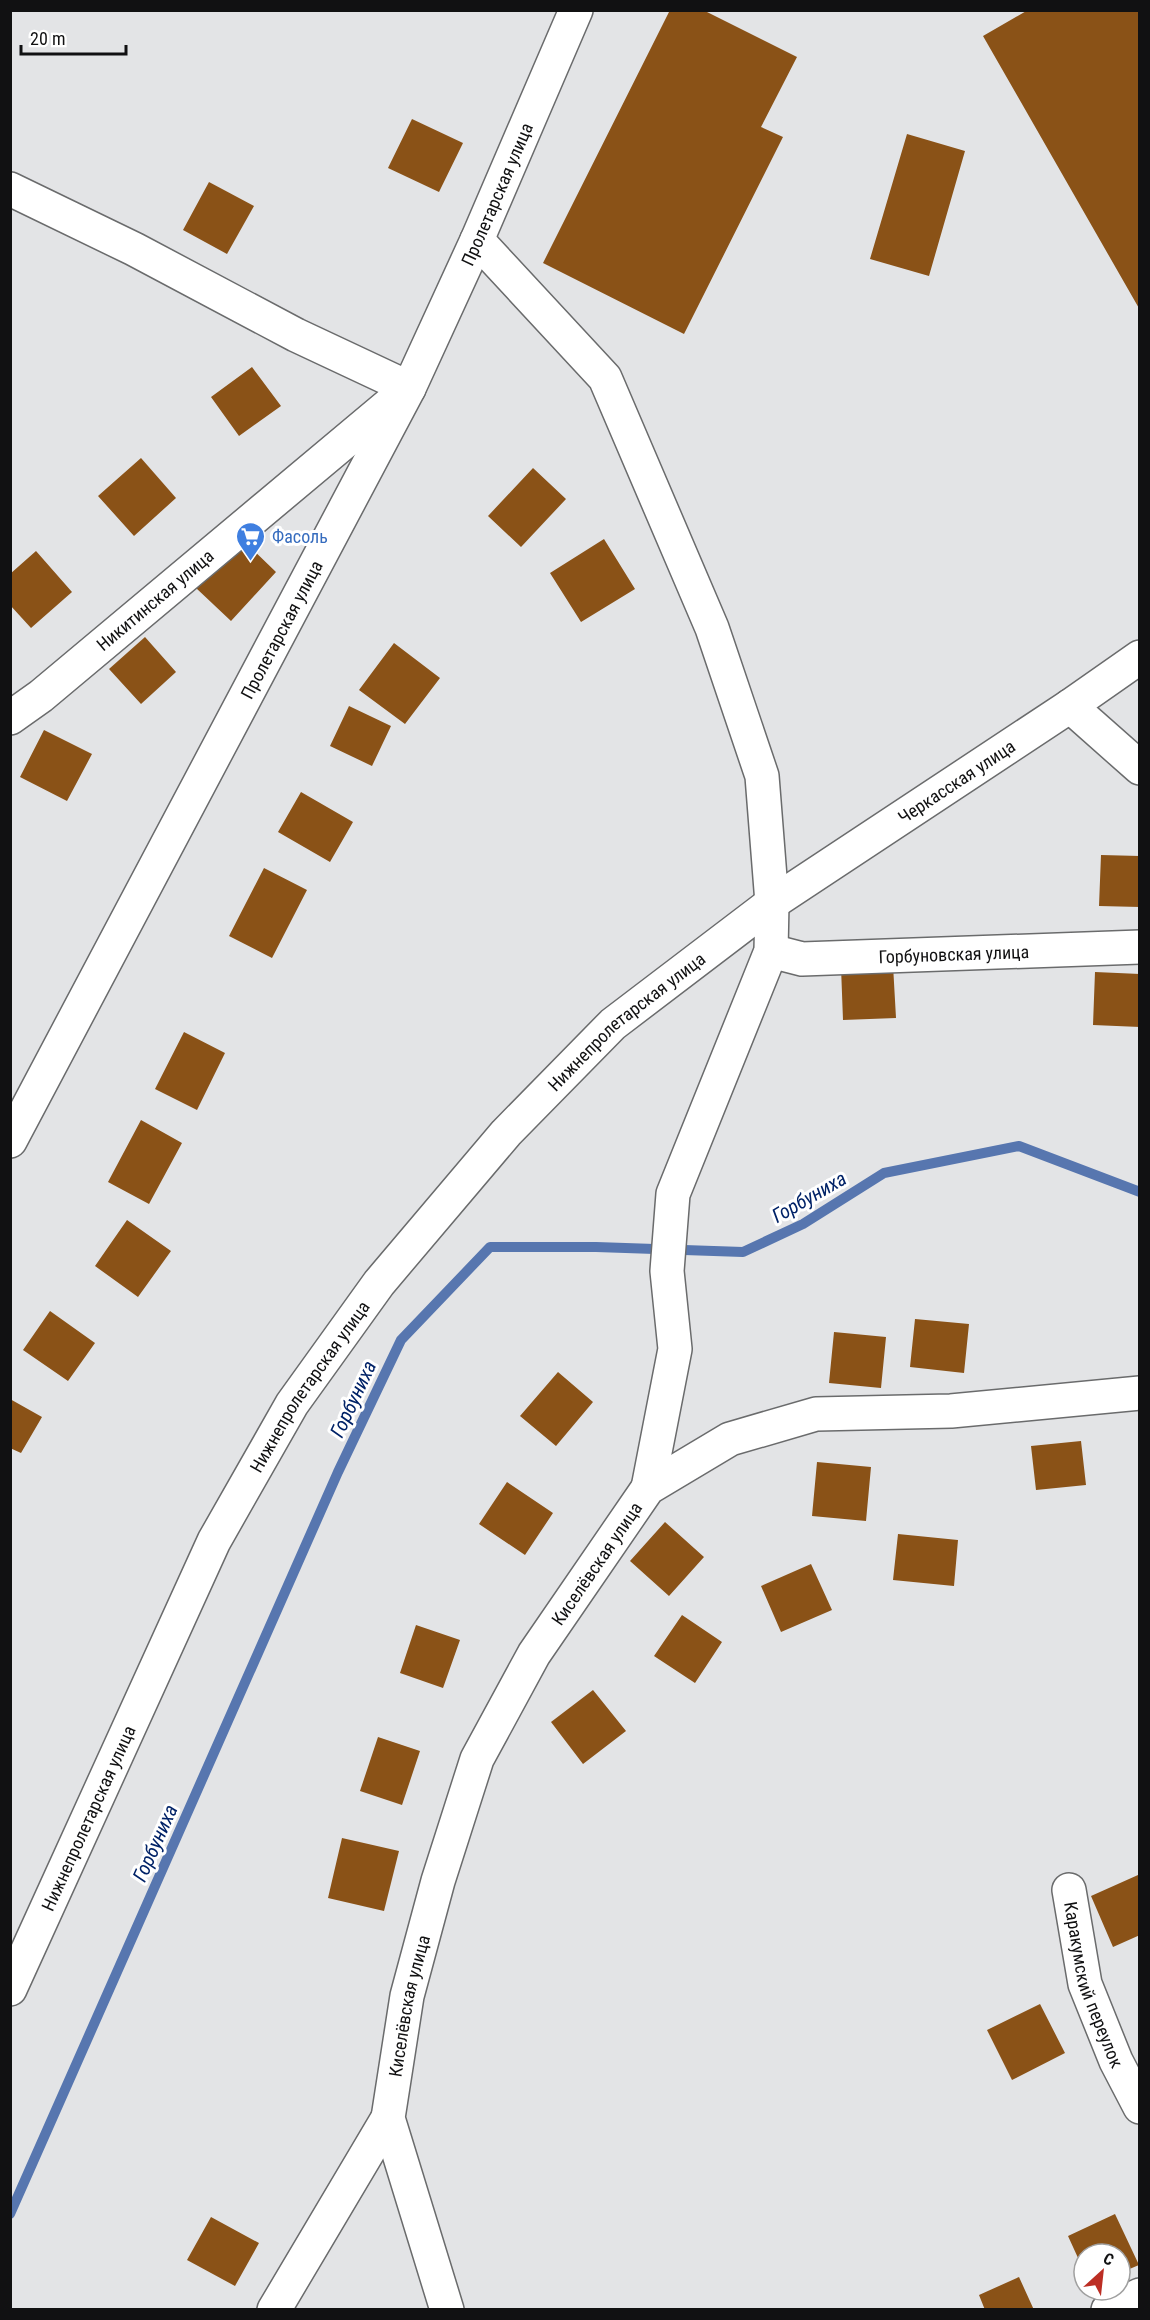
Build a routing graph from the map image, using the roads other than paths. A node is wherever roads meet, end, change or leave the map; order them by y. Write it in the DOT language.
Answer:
graph roads {
  1 [pos="576,10"];
  2 [pos="10,189"];
  3 [pos="477,240"];
  4 [pos="409,388"];
  5 [pos="1140,657"];
  6 [pos="1070,706"];
  7 [pos="10,718"];
  8 [pos="1140,768"];
  9 [pos="772,903"];
  10 [pos="1140,947"];
  11 [pos="771,951"];
  12 [pos="10,1141"];
  13 [pos="1140,1393"];
  14 [pos="648,1488"];
  15 [pos="1069,1890"];
  16 [pos="10,1989"];
  17 [pos="1140,2107"];
  18 [pos="388,2118"];
  19 [pos="1140,2295"];
  20 [pos="274,2310"];
  21 [pos="447,2310"];
  22 [pos="1108,2310"];
  1 -- 3 [label="street, Пролетарская улица"];
  2 -- 4 [label="street"];
  3 -- 4 [label="street, Пролетарская улица"];
  3 -- 9 [label="street"];
  4 -- 7 [label="street, Никитинская улица"];
  4 -- 12 [label="street, Пролетарская улица"];
  5 -- 6 [label="street, Черкасская улица"];
  6 -- 8 [label="street"];
  6 -- 9 [label="street, Черкасская улица"];
  9 -- 11 [label="street"];
  9 -- 16 [label="street, Нижнепролетарская улица"];
  10 -- 11 [label="street, Горбуновская улица"];
  11 -- 14 [label="street"];
  13 -- 14 [label="street, Киселёвская улица"];
  14 -- 18 [label="street, Киселёвская улица"];
  15 -- 17 [label="street, Каракумский переулок"];
  18 -- 20 [label="street, Киселёвская улица"];
  18 -- 21 [label="street, Киселёвская улица"];
  19 -- 22 [label="street"];
}
